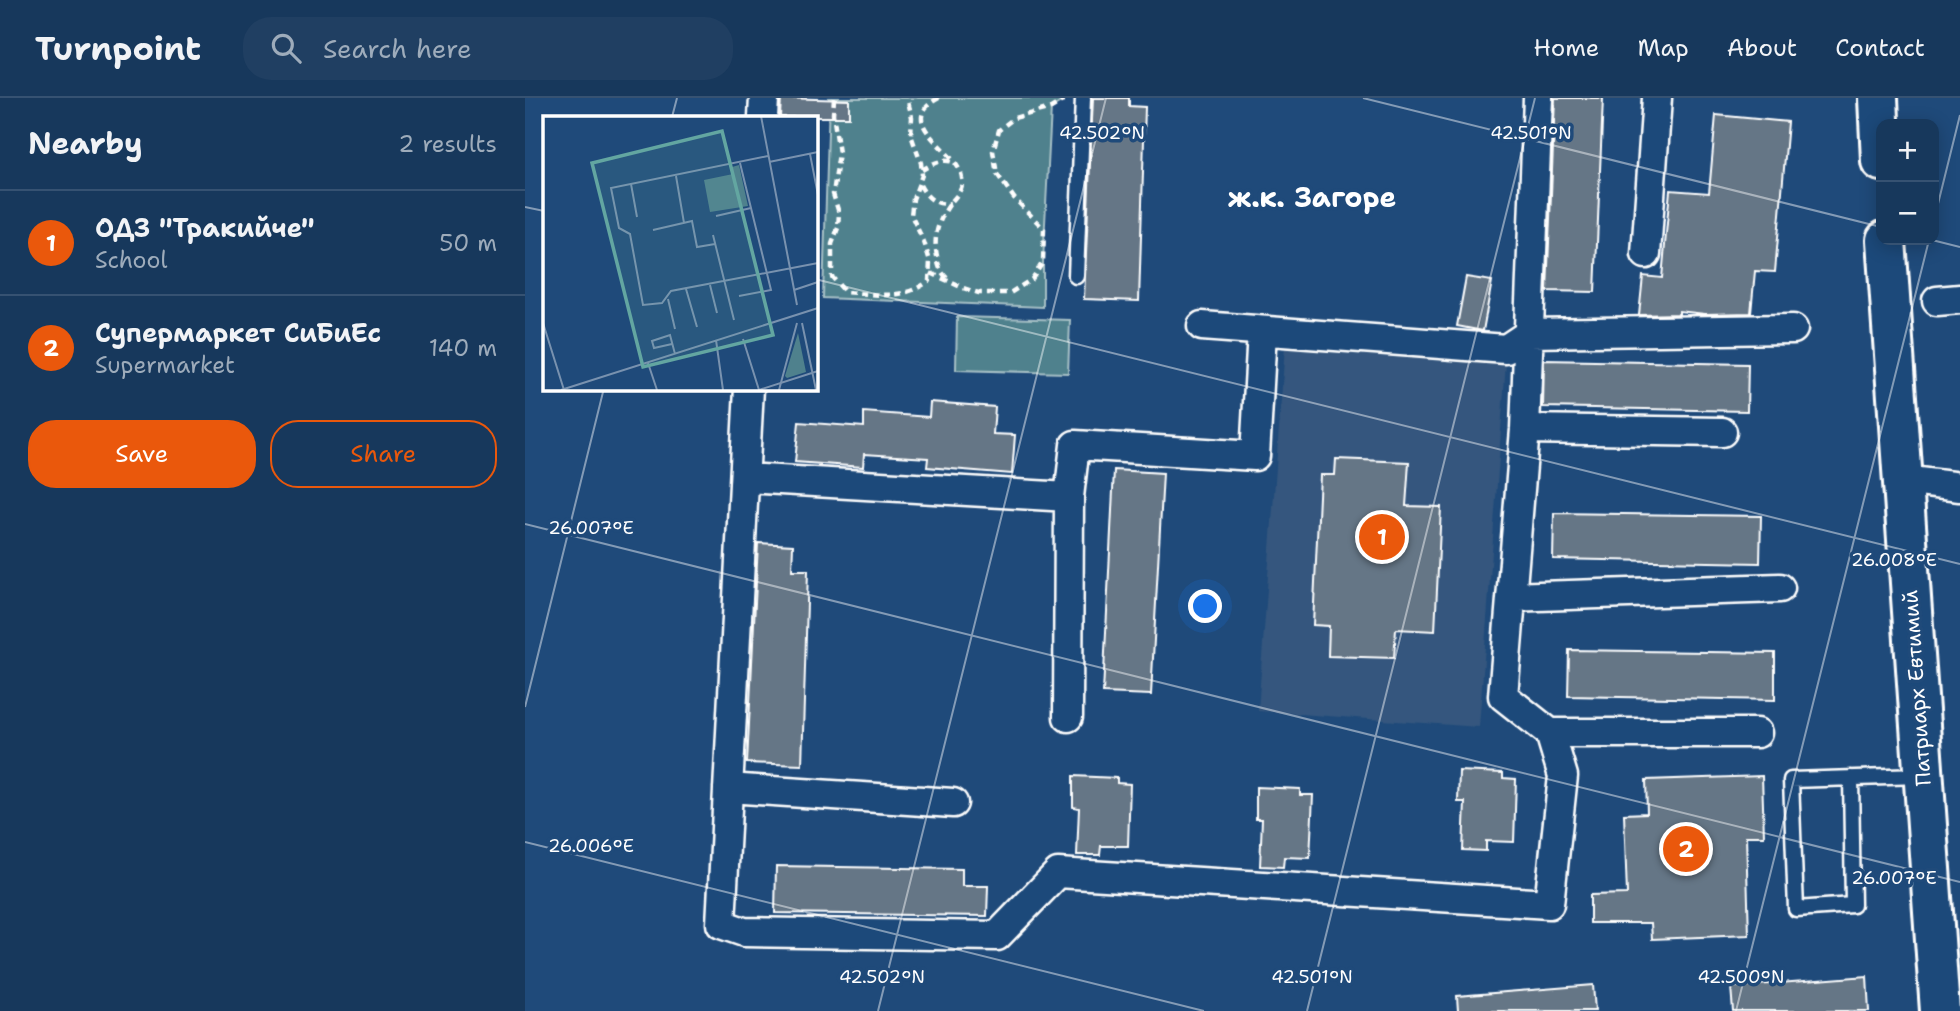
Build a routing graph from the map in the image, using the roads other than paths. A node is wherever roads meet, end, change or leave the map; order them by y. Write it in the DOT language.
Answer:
graph roads {
  1 [pos="764,98"];
  2 [pos="1083,98"];
  3 [pos="1538,98"];
  4 [pos="1657,98"];
  5 [pos="1878,98"];
  6 [pos="763,116"];
  7 [pos="1879,119"];
  8 [pos="1886,245"];
  9 [pos="1646,254"];
  10 [pos="1076,276"];
  11 [pos="1202,326"];
  12 [pos="1793,329"];
  13 [pos="1262,331"];
  14 [pos="1530,333"];
  15 [pos="749,390"];
  16 [pos="1525,429"];
  17 [pos="1722,432"];
  18 [pos="745,478"];
  19 [pos="1903,480"];
  20 [pos="1960,486"];
  21 [pos="1069,497"];
  22 [pos="1780,588"];
  23 [pos="1512,597"];
  24 [pos="1068,717"];
  25 [pos="1550,733"];
  26 [pos="1757,733"];
  27 [pos="1923,776"];
  28 [pos="1851,778"];
  29 [pos="728,788"];
  30 [pos="953,803"];
  31 [pos="1949,969"];
  32 [pos="1940,1011"];
  1 -- 6 [label="street"];
  2 -- 10 [label="lane"];
  3 -- 14 [label="street"];
  4 -- 9 [label="street"];
  5 -- 7 [label="main road"];
  8 -- 19 [label="main road, Патриарх Евтимий"];
  11 -- 13 [label="street"];
  12 -- 14 [label="street"];
  13 -- 14 [label="street"];
  13 -- 21 [label="street"];
  14 -- 16 [label="street"];
  15 -- 18 [label="street"];
  16 -- 17 [label="street"];
  16 -- 23 [label="street"];
  18 -- 21 [label="street"];
  18 -- 29 [label="street"];
  19 -- 20 [label="street"];
  19 -- 27 [label="main road, Патриарх Евтимий"];
  21 -- 24 [label="street"];
  22 -- 23 [label="street"];
  23 -- 25 [label="street"];
  25 -- 26 [label="street"];
  25 -- 29 [label="street"];
  27 -- 28 [label="lane"];
  27 -- 31 [label="main road, Патриарх Евтимий"];
  28 -- 28 [label="lane"];
  29 -- 30 [label="street"];
  31 -- 32 [label="main road, Патриарх Евтимий"];
}
